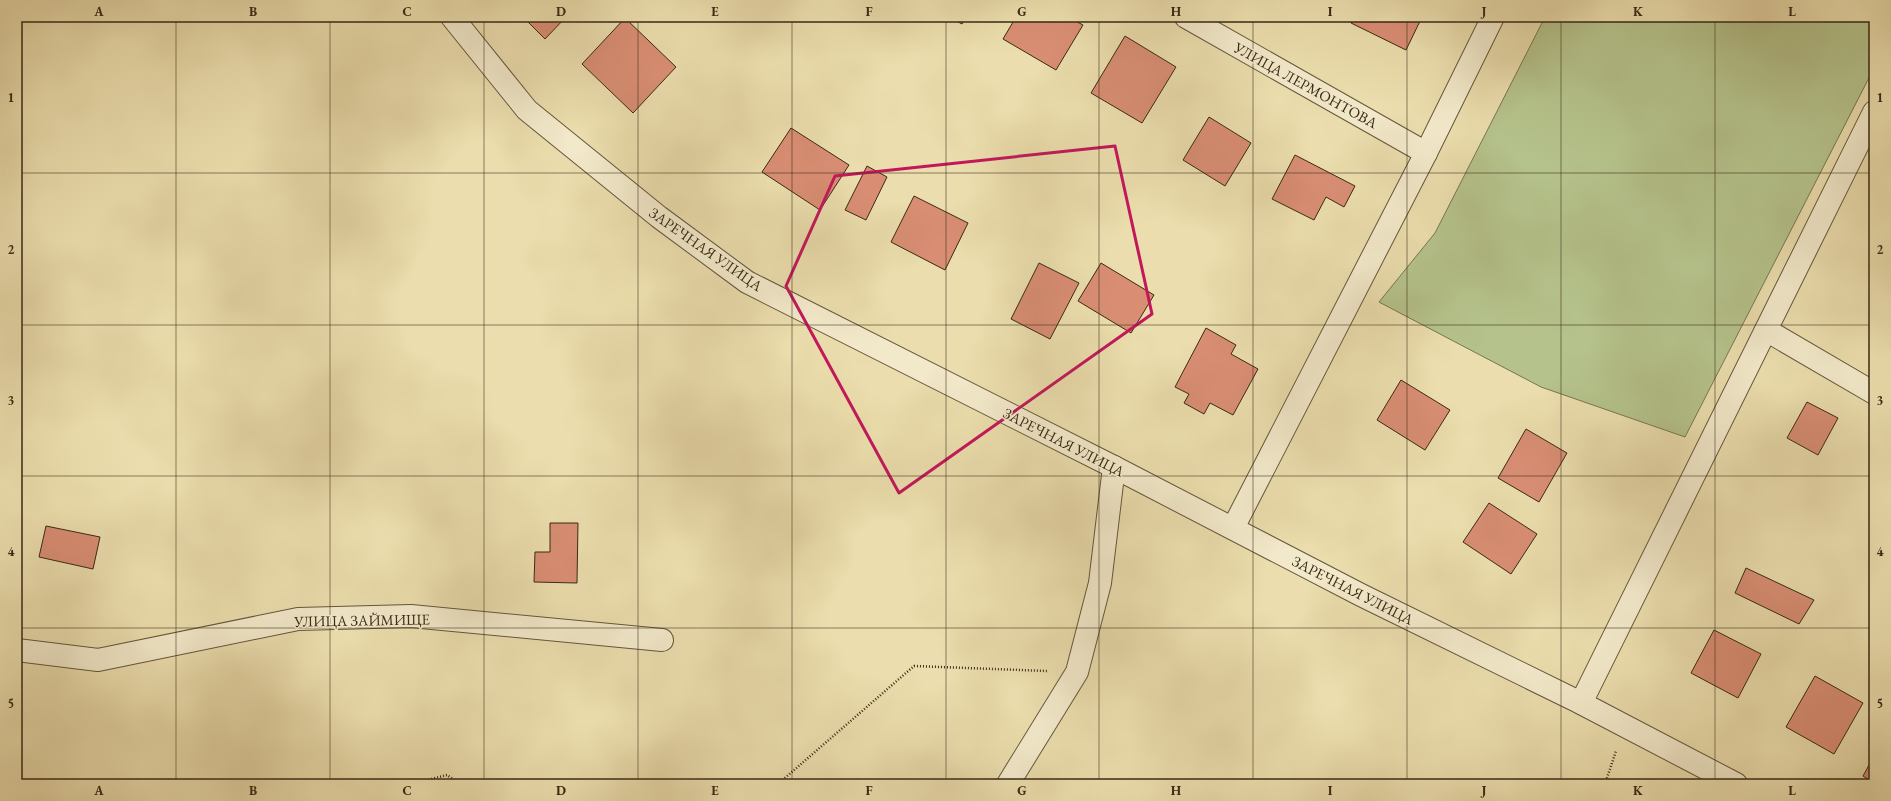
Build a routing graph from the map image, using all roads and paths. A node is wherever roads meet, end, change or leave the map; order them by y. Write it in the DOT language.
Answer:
graph roads {
  1 [pos="452,17"];
  2 [pos="1186,17"];
  3 [pos="1493,17"];
  4 [pos="1874,112"];
  5 [pos="1426,153"];
  6 [pos="1766,330"];
  7 [pos="1874,393"];
  8 [pos="1114,466"];
  9 [pos="1233,528"];
  10 [pos="662,640"];
  11 [pos="17,650"];
  12 [pos="1077,672"];
  13 [pos="1581,703"];
  14 [pos="1624,726"];
  15 [pos="411,784"];
  16 [pos="460,784"];
  17 [pos="778,784"];
  18 [pos="1008,784"];
  19 [pos="1605,784"];
  20 [pos="1736,784"];
  1 -- 8 [label="street, ЗАРЕЧНАЯ УЛИЦА"];
  2 -- 5 [label="street, УЛИЦА ЛЕРМОНТОВА"];
  3 -- 5 [label="street"];
  4 -- 6 [label="street"];
  5 -- 9 [label="street"];
  6 -- 7 [label="street"];
  6 -- 13 [label="street"];
  8 -- 9 [label="street, ЗАРЕЧНАЯ УЛИЦА"];
  8 -- 12 [label="street"];
  9 -- 13 [label="street, ЗАРЕЧНАЯ УЛИЦА"];
  10 -- 11 [label="street, УЛИЦА ЗАЙМИЩЕ"];
  12 -- 17 [label="path"];
  12 -- 18 [label="street"];
  13 -- 14 [label="street, ЗАРЕЧНАЯ УЛИЦА"];
  14 -- 19 [label="path"];
  14 -- 20 [label="street, ЗАРЕЧНАЯ УЛИЦА"];
  15 -- 16 [label="path"];
}
